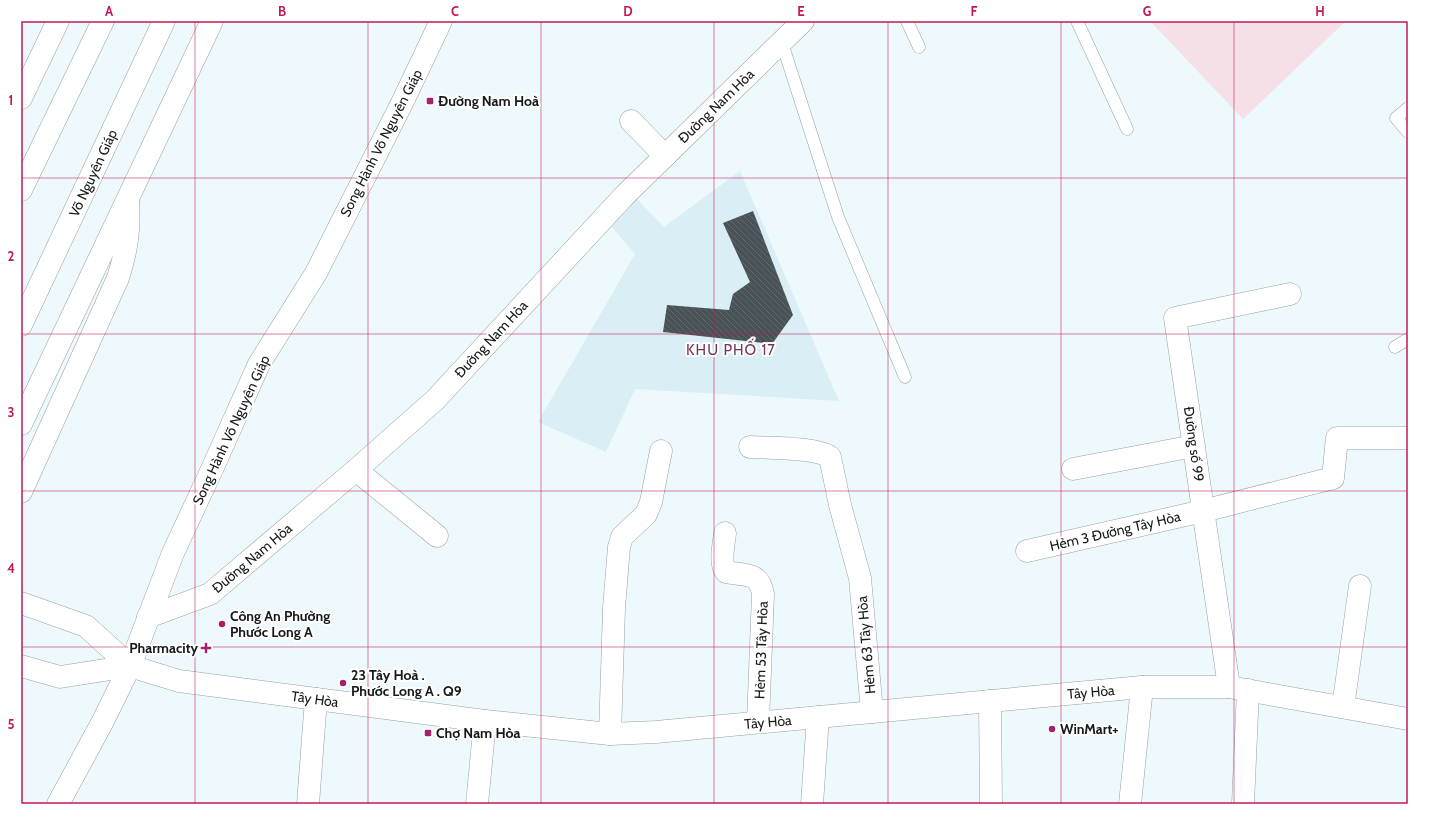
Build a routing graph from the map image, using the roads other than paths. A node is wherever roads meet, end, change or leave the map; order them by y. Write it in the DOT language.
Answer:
graph roads {
  1 [pos="58,21"];
  2 [pos="103,21"];
  3 [pos="164,21"];
  4 [pos="212,21"];
  5 [pos="441,21"];
  6 [pos="803,21"];
  7 [pos="907,21"];
  8 [pos="1077,21"];
  9 [pos="782,43"];
  10 [pos="919,47"];
  11 [pos="21,98"];
  12 [pos="1408,108"];
  13 [pos="631,121"];
  14 [pos="1127,129"];
  15 [pos="1408,132"];
  16 [pos="665,156"];
  17 [pos="21,190"];
  18 [pos="128,199"];
  19 [pos="1290,294"];
  20 [pos="21,325"];
  21 [pos="1408,339"];
  22 [pos="1395,347"];
  23 [pos="47,369"];
  24 [pos="905,377"];
  25 [pos="21,388"];
  26 [pos="21,424"];
  27 [pos="1408,438"];
  28 [pos="1194,446"];
  29 [pos="750,447"];
  30 [pos="661,452"];
  31 [pos="1073,469"];
  32 [pos="356,470"];
  33 [pos="21,492"];
  34 [pos="1203,511"];
  35 [pos="725,532"];
  36 [pos="437,536"];
  37 [pos="1027,551"];
  38 [pos="1360,586"];
  39 [pos="21,603"];
  40 [pos="148,617"];
  41 [pos="21,666"];
  42 [pos="130,666"];
  43 [pos="1142,687"];
  44 [pos="1239,688"];
  45 [pos="316,699"];
  46 [pos="990,701"];
  47 [pos="1343,707"];
  48 [pos="872,712"];
  49 [pos="818,717"];
  50 [pos="1408,719"];
  51 [pos="485,722"];
  52 [pos="758,722"];
  53 [pos="610,734"];
  54 [pos="58,804"];
  55 [pos="308,804"];
  56 [pos="477,804"];
  57 [pos="812,804"];
  58 [pos="990,804"];
  59 [pos="1130,804"];
  60 [pos="1243,804"];
  1 -- 11 [label="main road"];
  2 -- 17 [label="main road"];
  3 -- 20 [label="main road, Võ Nguyên Giáp"];
  4 -- 18 [label="main road"];
  5 -- 40 [label="main road, Song Hành Võ Nguyên Giáp"];
  6 -- 9 [label="main road, Đường Nam Hòa"];
  7 -- 10 [label="lane"];
  8 -- 14 [label="lane"];
  9 -- 16 [label="main road, Đường Nam Hòa"];
  9 -- 24 [label="lane"];
  12 -- 15 [label="lane"];
  13 -- 16 [label="main road"];
  16 -- 32 [label="main road, Đường Nam Hòa"];
  18 -- 23 [label="main road"];
  18 -- 33 [label="main road"];
  19 -- 28 [label="main road, Đường số 99"];
  21 -- 22 [label="lane"];
  23 -- 25 [label="main road"];
  23 -- 26 [label="main road"];
  27 -- 34 [label="main road, Hẻm 3 Đường Tây Hòa"];
  28 -- 31 [label="main road"];
  28 -- 34 [label="main road, Đường số 99"];
  29 -- 48 [label="main road, Hẻm 63 Tây Hòa"];
  30 -- 53 [label="main road"];
  32 -- 36 [label="main road"];
  32 -- 40 [label="main road, Đường Nam Hòa"];
  34 -- 37 [label="main road, Hẻm 3 Đường Tây Hòa"];
  34 -- 44 [label="main road, Đường số 99"];
  35 -- 52 [label="main road, Hẻm 53 Tây Hòa"];
  38 -- 47 [label="main road"];
  39 -- 42 [label="main road, Tây Hòa"];
  40 -- 42 [label="main road, Song Hành Võ Nguyên Giáp"];
  41 -- 42 [label="main road, Tây Hòa"];
  42 -- 45 [label="main road, Tây Hòa"];
  42 -- 54 [label="main road, Song Hành Võ Nguyên Giáp"];
  43 -- 44 [label="main road, Tây Hòa"];
  43 -- 46 [label="main road, Tây Hòa"];
  43 -- 59 [label="main road"];
  44 -- 47 [label="main road, Tây Hòa"];
  44 -- 60 [label="main road, Đường số 99"];
  45 -- 51 [label="main road, Tây Hòa"];
  45 -- 55 [label="main road"];
  46 -- 48 [label="main road, Tây Hòa"];
  46 -- 58 [label="main road"];
  47 -- 50 [label="main road, Tây Hòa"];
  48 -- 49 [label="main road, Tây Hòa"];
  49 -- 52 [label="main road, Tây Hòa"];
  49 -- 57 [label="main road"];
  51 -- 53 [label="main road, Tây Hòa"];
  51 -- 56 [label="main road"];
  52 -- 53 [label="main road, Tây Hòa"];
}
